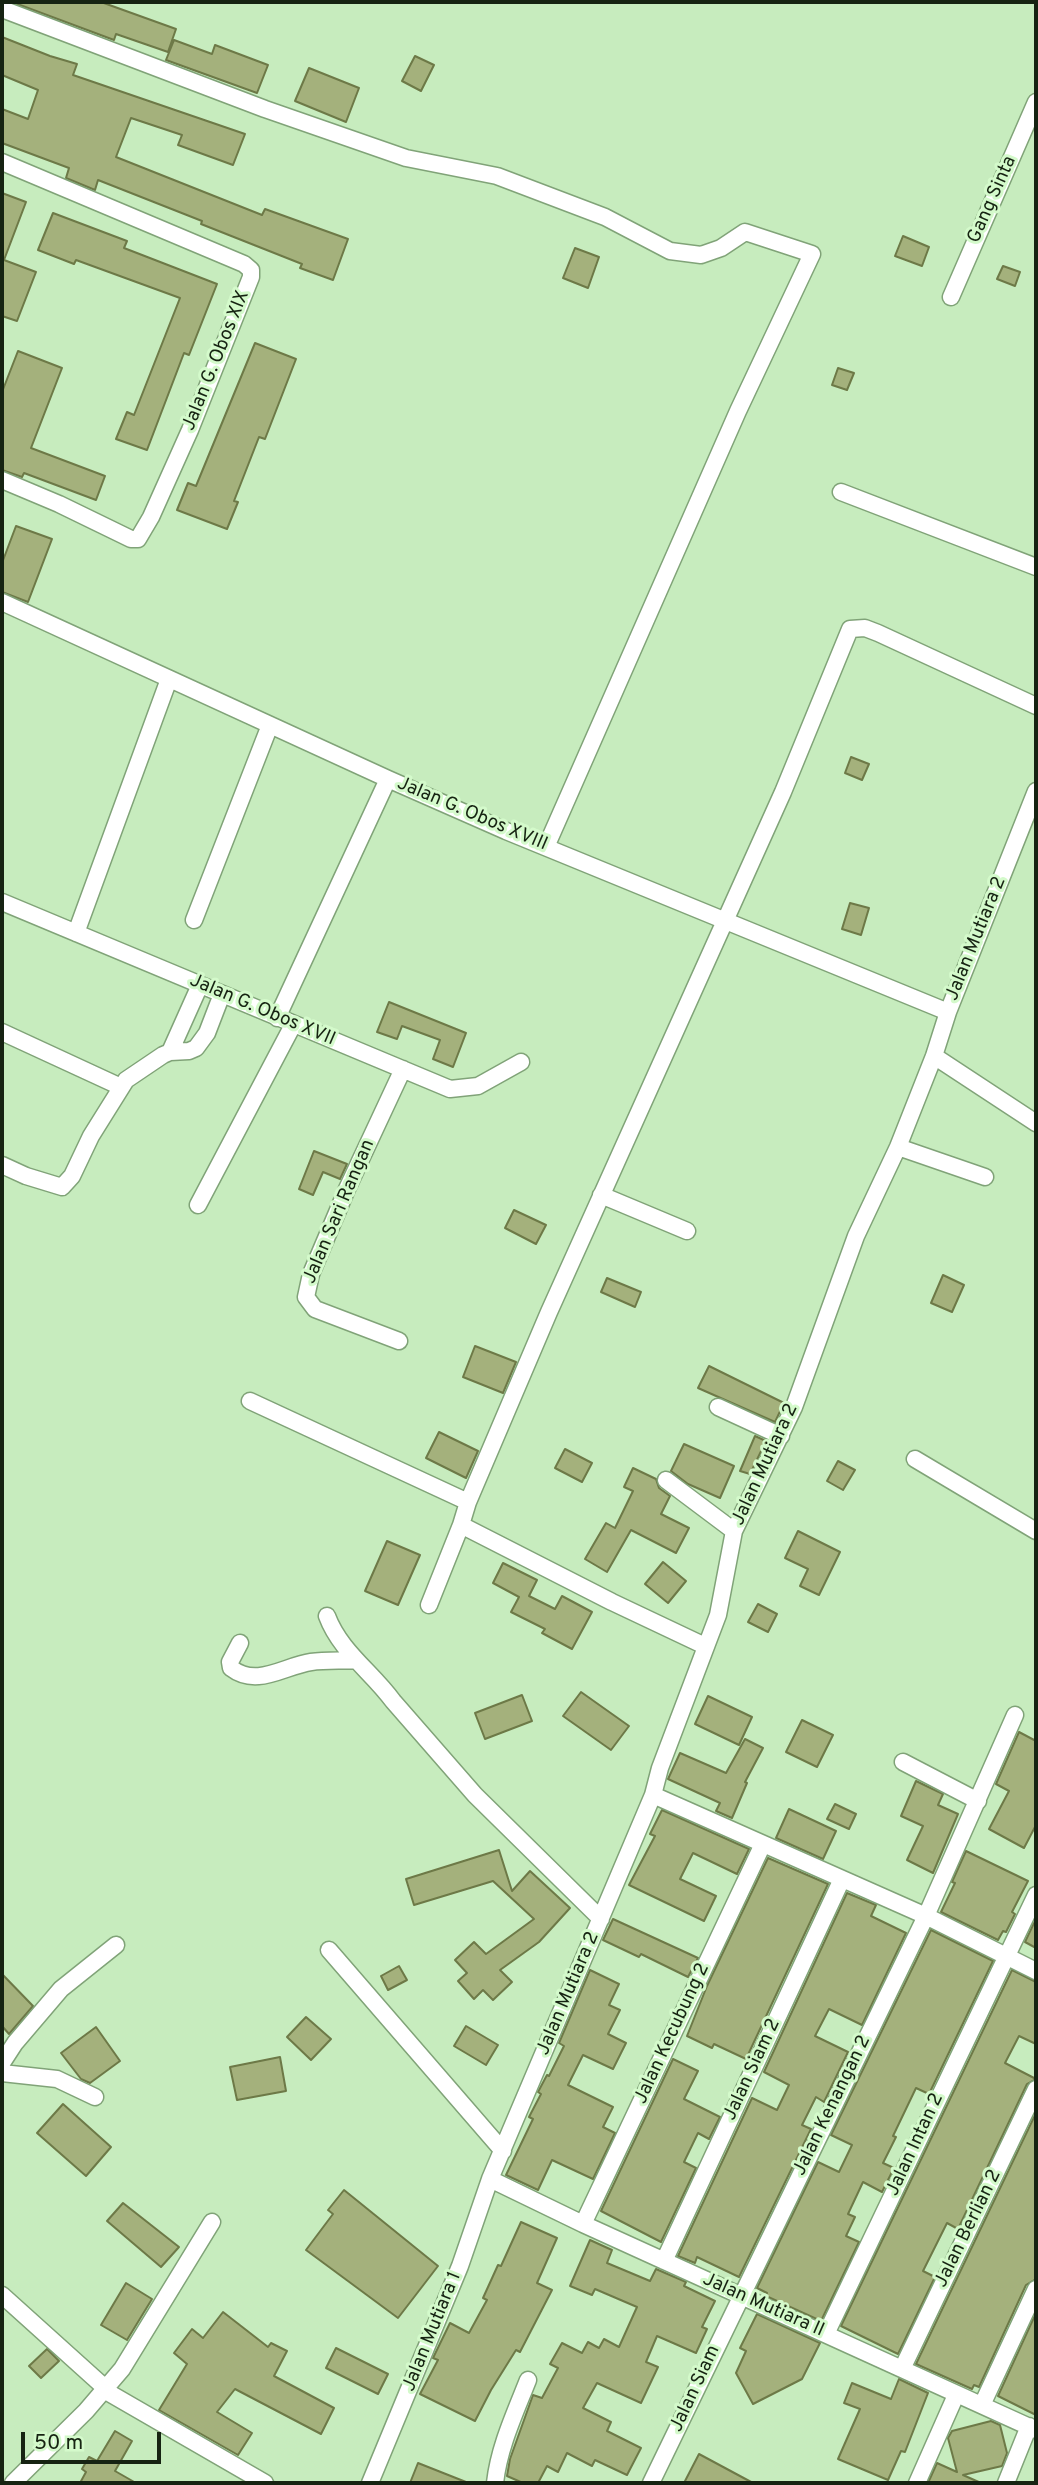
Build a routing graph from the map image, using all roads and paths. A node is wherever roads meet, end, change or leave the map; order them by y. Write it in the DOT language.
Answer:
graph roads {
  1 [pos="2,9"];
  2 [pos="1036,102"];
  3 [pos="2,162"];
  4 [pos="951,297"];
  5 [pos="2,480"];
  6 [pos="841,492"];
  7 [pos="1036,567"];
  8 [pos="2,602"];
  9 [pos="169,679"];
  10 [pos="1036,706"];
  11 [pos="270,725"];
  12 [pos="388,779"];
  13 [pos="1036,792"];
  14 [pos="1021,829"];
  15 [pos="1036,836"];
  16 [pos="546,847"];
  17 [pos="2,902"];
  18 [pos="194,920"];
  19 [pos="724,920"];
  20 [pos="76,933"];
  21 [pos="200,985"];
  22 [pos="222,994"];
  23 [pos="948,1012"];
  24 [pos="276,1018"];
  25 [pos="293,1025"];
  26 [pos="2,1032"];
  27 [pos="170,1052"];
  28 [pos="934,1056"];
  29 [pos="522,1062"];
  30 [pos="403,1069"];
  31 [pos="121,1087"];
  32 [pos="1036,1123"];
  33 [pos="898,1147"];
  34 [pos="2,1165"];
  35 [pos="985,1177"];
  36 [pos="601,1195"];
  37 [pos="198,1205"];
  38 [pos="687,1231"];
  39 [pos="400,1341"];
  40 [pos="250,1401"];
  41 [pos="718,1407"];
  42 [pos="780,1436"];
  43 [pos="915,1459"];
  44 [pos="666,1480"];
  45 [pos="468,1502"];
  46 [pos="461,1525"];
  47 [pos="734,1531"];
  48 [pos="1036,1531"];
  49 [pos="429,1605"];
  50 [pos="327,1616"];
  51 [pos="240,1643"];
  52 [pos="705,1646"];
  53 [pos="356,1660"];
  54 [pos="1015,1715"];
  55 [pos="903,1762"];
  56 [pos="653,1795"];
  57 [pos="978,1801"];
  58 [pos="763,1844"];
  59 [pos="842,1879"];
  60 [pos="1036,1895"];
  61 [pos="926,1916"];
  62 [pos="601,1919"];
  63 [pos="116,1945"];
  64 [pos="329,1950"];
  65 [pos="1006,1956"];
  66 [pos="1036,1971"];
  67 [pos="2,2063"];
  68 [pos="2,2073"];
  69 [pos="1036,2089"];
  70 [pos="94,2097"];
  71 [pos="503,2151"];
  72 [pos="490,2179"];
  73 [pos="212,2222"];
  74 [pos="583,2224"];
  75 [pos="664,2261"];
  76 [pos="1036,2289"];
  77 [pos="2,2295"];
  78 [pos="740,2295"];
  79 [pos="826,2334"];
  80 [pos="902,2370"];
  81 [pos="528,2380"];
  82 [pos="104,2390"];
  83 [pos="956,2395"];
  84 [pos="982,2405"];
  85 [pos="1032,2428"];
  86 [pos="13,2483"];
  87 [pos="265,2483"];
  88 [pos="370,2483"];
  89 [pos="495,2483"];
  90 [pos="651,2483"];
  91 [pos="917,2483"];
  92 [pos="1006,2483"];
  1 -- 16 [label="street"];
  2 -- 4 [label="street, Gang Sinta"];
  3 -- 5 [label="street, Jalan G. Obos XIX"];
  6 -- 7 [label="street"];
  8 -- 9 [label="street, Jalan G. Obos XVIII"];
  9 -- 11 [label="street, Jalan G. Obos XVIII"];
  9 -- 20 [label="street"];
  10 -- 19 [label="street"];
  11 -- 12 [label="street, Jalan G. Obos XVIII"];
  11 -- 18 [label="street"];
  12 -- 16 [label="street, Jalan G. Obos XVIII"];
  12 -- 24 [label="street"];
  13 -- 14 [label="street, Jalan Mutiara 2"];
  14 -- 15 [label="street"];
  14 -- 23 [label="street, Jalan Mutiara 2"];
  16 -- 19 [label="street, Jalan G. Obos XVIII"];
  17 -- 20 [label="street, Jalan G. Obos XVII"];
  19 -- 23 [label="street, Jalan G. Obos XVIII"];
  19 -- 36 [label="street"];
  20 -- 21 [label="street, Jalan G. Obos XVII"];
  21 -- 22 [label="street, Jalan G. Obos XVII"];
  21 -- 27 [label="street"];
  22 -- 24 [label="street, Jalan G. Obos XVII"];
  22 -- 27 [label="street"];
  23 -- 28 [label="street, Jalan Mutiara 2"];
  24 -- 25 [label="street, Jalan G. Obos XVII"];
  25 -- 30 [label="street, Jalan G. Obos XVII"];
  25 -- 37 [label="street"];
  26 -- 31 [label="street"];
  27 -- 31 [label="street"];
  28 -- 32 [label="street"];
  28 -- 33 [label="street, Jalan Mutiara 2"];
  29 -- 30 [label="street, Jalan G. Obos XVII"];
  30 -- 39 [label="street, Jalan Sari Rangan"];
  31 -- 34 [label="street"];
  33 -- 35 [label="street"];
  33 -- 42 [label="street, Jalan Mutiara 2"];
  36 -- 38 [label="street"];
  36 -- 45 [label="street"];
  40 -- 45 [label="street"];
  41 -- 42 [label="street"];
  42 -- 47 [label="street, Jalan Mutiara 2"];
  43 -- 48 [label="street"];
  44 -- 47 [label="street"];
  45 -- 46 [label="street"];
  46 -- 49 [label="street"];
  46 -- 52 [label="street"];
  47 -- 52 [label="street, Jalan Mutiara 2"];
  50 -- 53 [label="street"];
  51 -- 53 [label="street"];
  52 -- 56 [label="street, Jalan Mutiara 2"];
  53 -- 62 [label="street"];
  54 -- 57 [label="street, Jalan Kenangan 2"];
  55 -- 57 [label="street"];
  56 -- 58 [label="street"];
  56 -- 62 [label="street, Jalan Mutiara 2"];
  57 -- 61 [label="street, Jalan Kenangan 2"];
  58 -- 59 [label="street"];
  58 -- 74 [label="street, Jalan Kecubung 2"];
  59 -- 61 [label="street"];
  59 -- 75 [label="street, Jalan Siam 2"];
  60 -- 65 [label="street, Jalan Intan 2"];
  61 -- 65 [label="street"];
  61 -- 78 [label="street, Jalan Kenangan 2"];
  62 -- 71 [label="street, Jalan Mutiara 2"];
  63 -- 67 [label="street"];
  64 -- 71 [label="street"];
  65 -- 66 [label="street"];
  65 -- 79 [label="street, Jalan Intan 2"];
  68 -- 70 [label="street"];
  69 -- 80 [label="street, Jalan Berlian 2"];
  71 -- 72 [label="street, Jalan Mutiara 2"];
  72 -- 74 [label="street, Jalan Mutiara II"];
  72 -- 88 [label="street, Jalan Mutiara 1"];
  73 -- 82 [label="street"];
  74 -- 75 [label="street, Jalan Mutiara II"];
  75 -- 78 [label="street, Jalan Mutiara II"];
  76 -- 84 [label="street"];
  77 -- 82 [label="street"];
  78 -- 79 [label="street, Jalan Mutiara II"];
  78 -- 90 [label="street, Jalan Siam"];
  79 -- 80 [label="street, Jalan Mutiara II"];
  80 -- 83 [label="street, Jalan Mutiara II"];
  81 -- 89 [label="street"];
  82 -- 86 [label="street"];
  82 -- 87 [label="street"];
  83 -- 84 [label="street, Jalan Mutiara II"];
  83 -- 91 [label="street"];
  84 -- 85 [label="street, Jalan Mutiara II"];
  85 -- 92 [label="street"];
}
